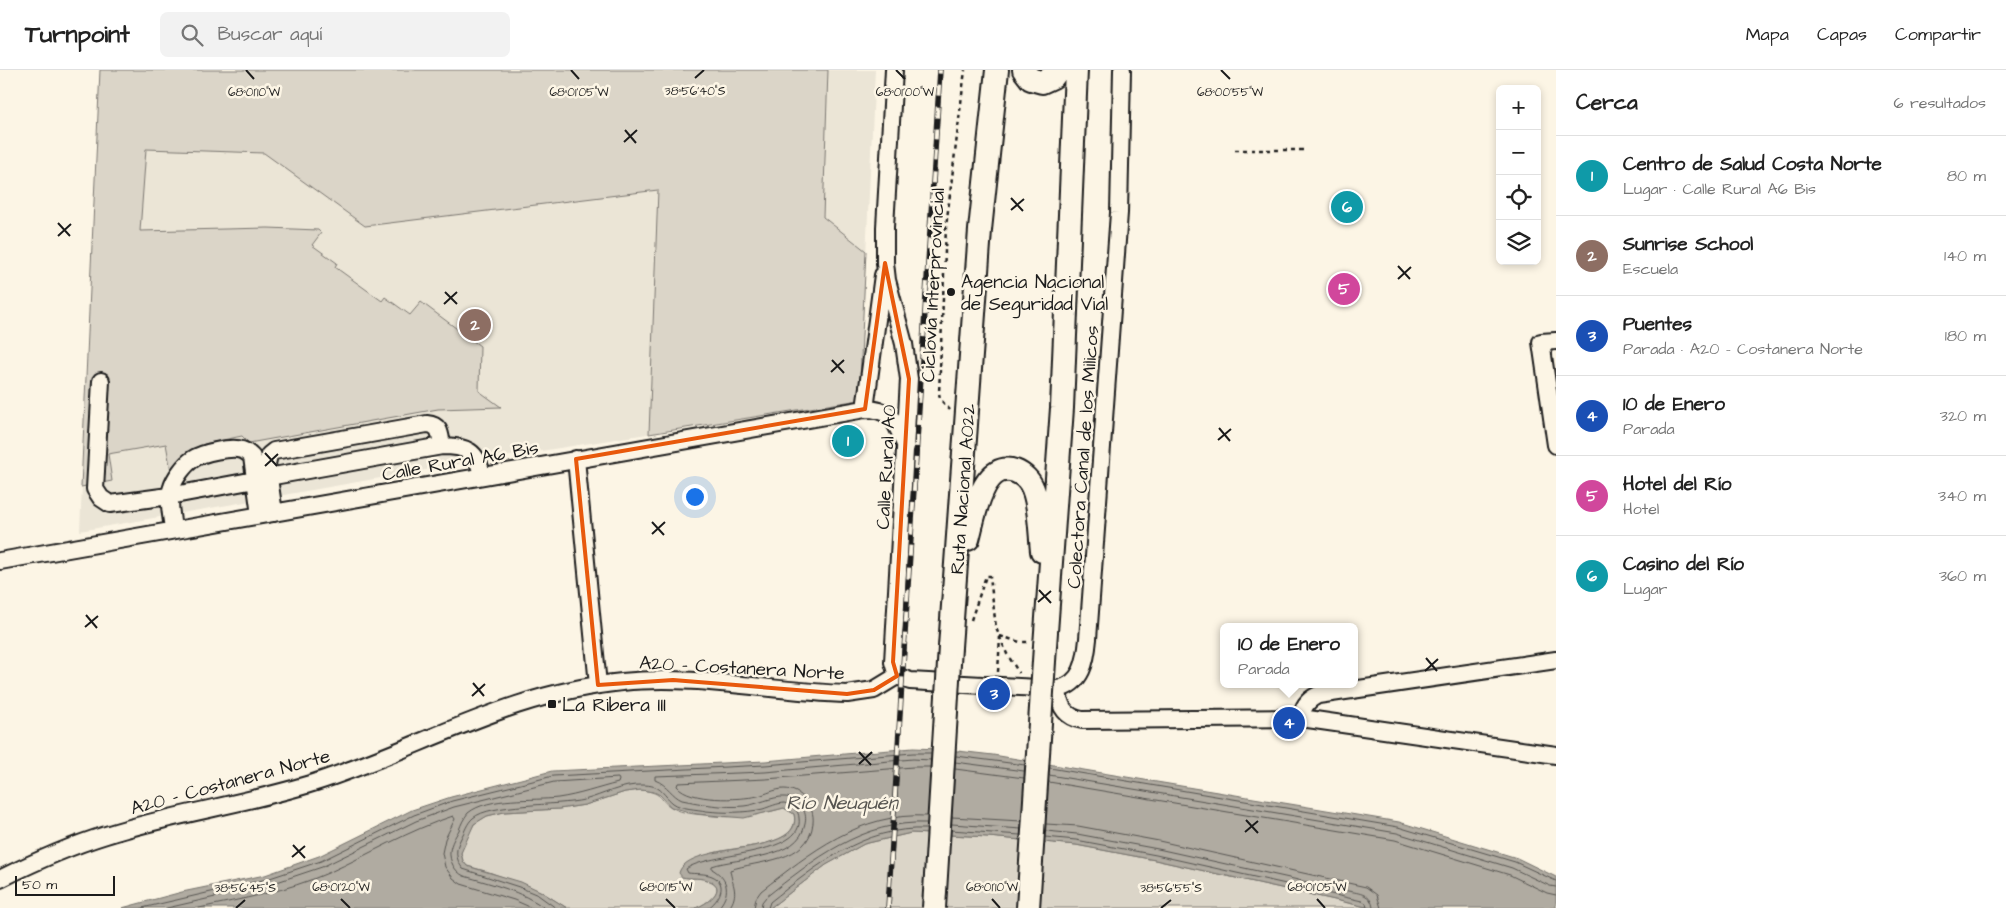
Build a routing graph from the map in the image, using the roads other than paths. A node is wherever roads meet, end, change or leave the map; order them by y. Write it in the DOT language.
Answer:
graph roads {
  1 [pos="894,70"];
  2 [pos="997,70"];
  3 [pos="1024,70"];
  4 [pos="1058,70"];
  5 [pos="1076,70"];
  6 [pos="1122,70"];
  7 [pos="885,263"];
  8 [pos="1556,341"];
  9 [pos="101,381"];
  10 [pos="865,409"];
  11 [pos="1556,445"];
  12 [pos="442,446"];
  13 [pos="906,447"];
  14 [pos="576,459"];
  15 [pos="482,476"];
  16 [pos="262,478"];
  17 [pos="169,496"];
  18 [pos="267,514"];
  19 [pos="173,530"];
  20 [pos="0,561"];
  21 [pos="956,579"];
  22 [pos="1048,604"];
  23 [pos="1556,660"];
  24 [pos="897,676"];
  25 [pos="598,685"];
  26 [pos="1058,689"];
  27 [pos="1301,718"];
  28 [pos="1556,755"];
  29 [pos="0,879"];
  30 [pos="934,908"];
  31 [pos="1028,908"];
  1 -- 7 [label="street, Calle Rural A0"];
  2 -- 21 [label="highway, Ruta Nacional A022"];
  3 -- 4 [label="highway"];
  5 -- 22 [label="highway"];
  6 -- 26 [label="street, Colectora Canal de los Milicos"];
  7 -- 10 [label="street, Calle Rural A0"];
  7 -- 13 [label="street, Calle Rural A0"];
  8 -- 11 [label="street"];
  9 -- 17 [label="street"];
  10 -- 13 [label="street, Calle Rural A6 Bis"];
  10 -- 14 [label="street, Calle Rural A6 Bis"];
  12 -- 15 [label="street"];
  12 -- 16 [label="street"];
  12 -- 16 [label="street"];
  13 -- 24 [label="street, Calle Rural A0"];
  14 -- 15 [label="street, Calle Rural A6 Bis"];
  14 -- 25 [label="street"];
  15 -- 18 [label="street, Calle Rural A6 Bis"];
  16 -- 17 [label="street"];
  16 -- 17 [label="street"];
  16 -- 18 [label="street"];
  17 -- 19 [label="street"];
  18 -- 19 [label="street, Calle Rural A6 Bis"];
  19 -- 20 [label="street, Calle Rural A6 Bis"];
  21 -- 22 [label="highway"];
  21 -- 30 [label="highway, Ruta Nacional A022, bridge"];
  22 -- 31 [label="highway, bridge"];
  23 -- 27 [label="street"];
  24 -- 25 [label="street, A20 - Costanera Norte"];
  24 -- 26 [label="street"];
  25 -- 29 [label="street, A20 - Costanera Norte"];
  26 -- 27 [label="street"];
  27 -- 28 [label="street"];
}
